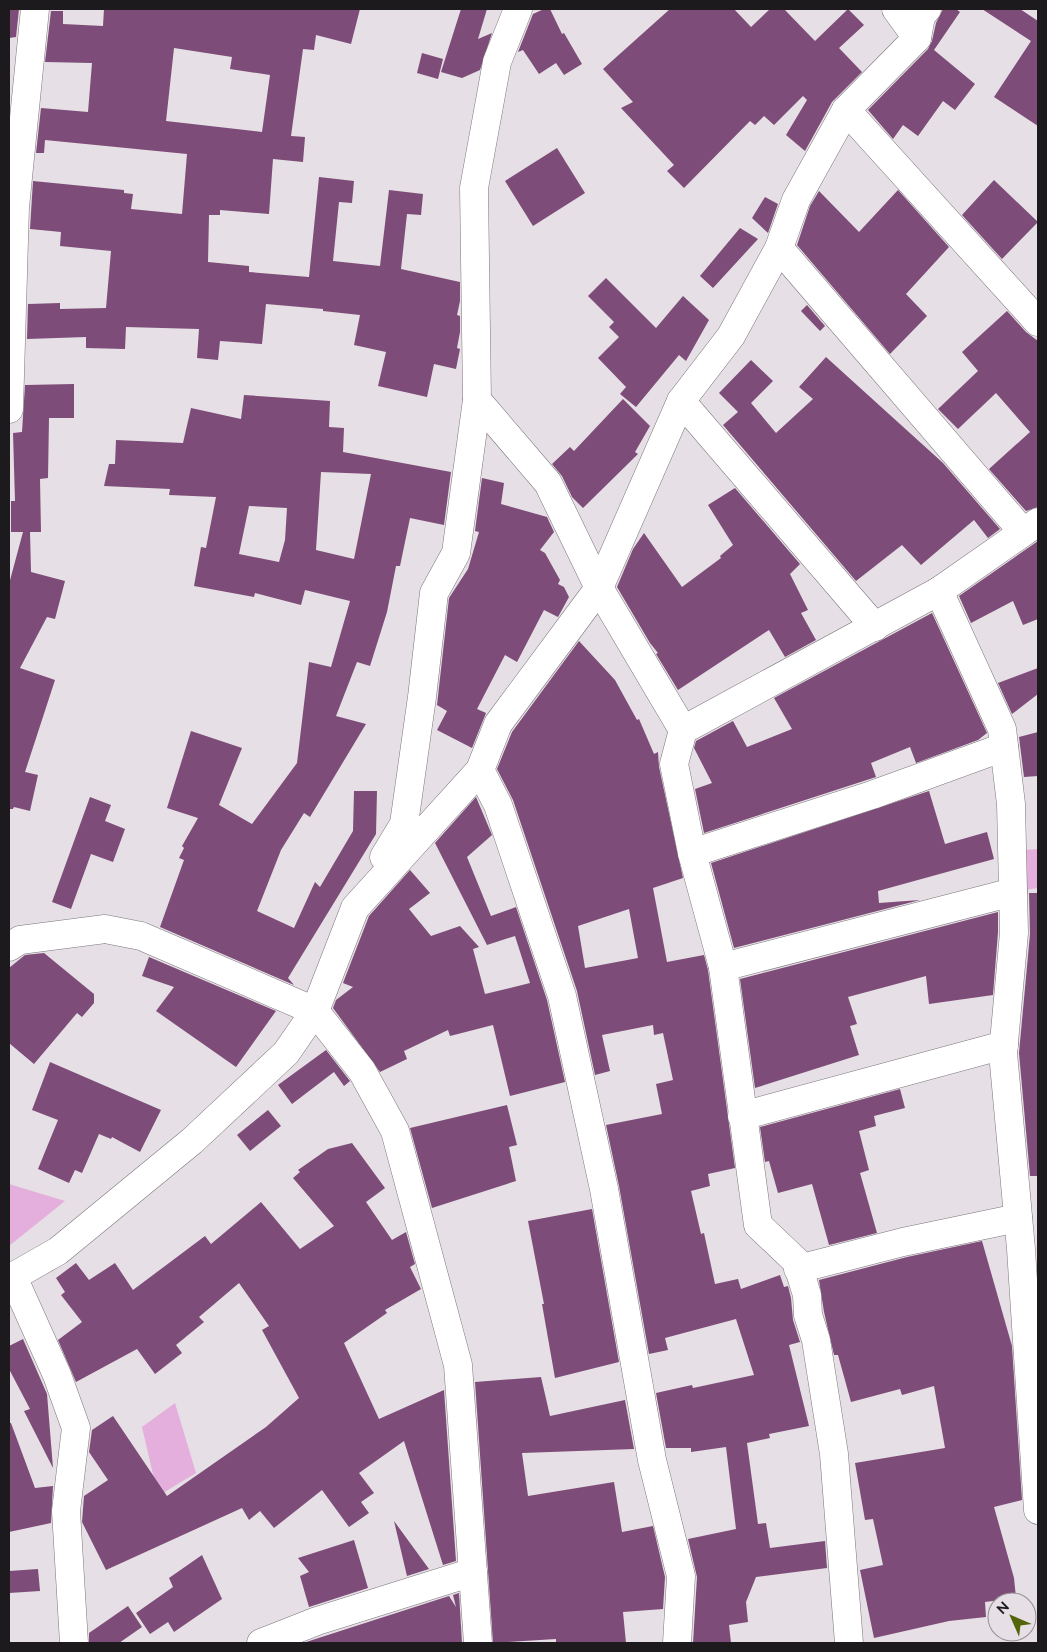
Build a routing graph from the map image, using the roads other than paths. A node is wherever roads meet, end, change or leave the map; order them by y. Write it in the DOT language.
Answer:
graph roads {
  1 [pos="35,9"];
  2 [pos="518,9"];
  3 [pos="896,9"];
  4 [pos="927,9"];
  5 [pos="917,38"];
  6 [pos="846,110"];
  7 [pos="779,248"];
  8 [pos="1038,322"];
  9 [pos="477,400"];
  10 [pos="681,401"];
  11 [pos="9,410"];
  12 [pos="1031,527"];
  13 [pos="598,588"];
  14 [pos="939,591"];
  15 [pos="876,627"];
  16 [pos="683,730"];
  17 [pos="1004,747"];
  18 [pos="480,770"];
  19 [pos="692,853"];
  20 [pos="1013,892"];
  21 [pos="355,908"];
  22 [pos="9,947"];
  23 [pos="723,967"];
  24 [pos="315,1012"];
  25 [pos="1004,1046"];
  26 [pos="742,1116"];
  27 [pos="1018,1218"];
  28 [pos="798,1269"];
  29 [pos="11,1278"];
  30 [pos="1038,1510"];
  31 [pos="473,1572"];
  32 [pos="74,1643"];
  33 [pos="261,1643"];
  34 [pos="478,1643"];
  35 [pos="677,1643"];
  36 [pos="849,1643"];
  1 -- 11 [label="street"];
  2 -- 9 [label="street"];
  3 -- 5 [label="street"];
  4 -- 5 [label="street"];
  5 -- 6 [label="street"];
  6 -- 7 [label="street"];
  6 -- 8 [label="street"];
  7 -- 10 [label="street"];
  7 -- 12 [label="street"];
  9 -- 13 [label="street"];
  9 -- 21 [label="street"];
  10 -- 13 [label="street"];
  10 -- 15 [label="street"];
  12 -- 14 [label="street"];
  13 -- 16 [label="street"];
  13 -- 18 [label="street"];
  14 -- 15 [label="street"];
  14 -- 17 [label="street"];
  15 -- 16 [label="street"];
  16 -- 19 [label="street"];
  17 -- 19 [label="street"];
  17 -- 20 [label="street"];
  18 -- 21 [label="street"];
  18 -- 35 [label="street"];
  19 -- 23 [label="street"];
  20 -- 23 [label="street"];
  20 -- 25 [label="street"];
  21 -- 24 [label="street"];
  22 -- 24 [label="street"];
  23 -- 26 [label="street"];
  24 -- 29 [label="street"];
  24 -- 31 [label="street"];
  25 -- 26 [label="street"];
  25 -- 27 [label="street"];
  26 -- 28 [label="street"];
  27 -- 28 [label="street"];
  27 -- 30 [label="street"];
  28 -- 36 [label="street"];
  29 -- 32 [label="street"];
  31 -- 33 [label="street"];
  31 -- 34 [label="street"];
}
